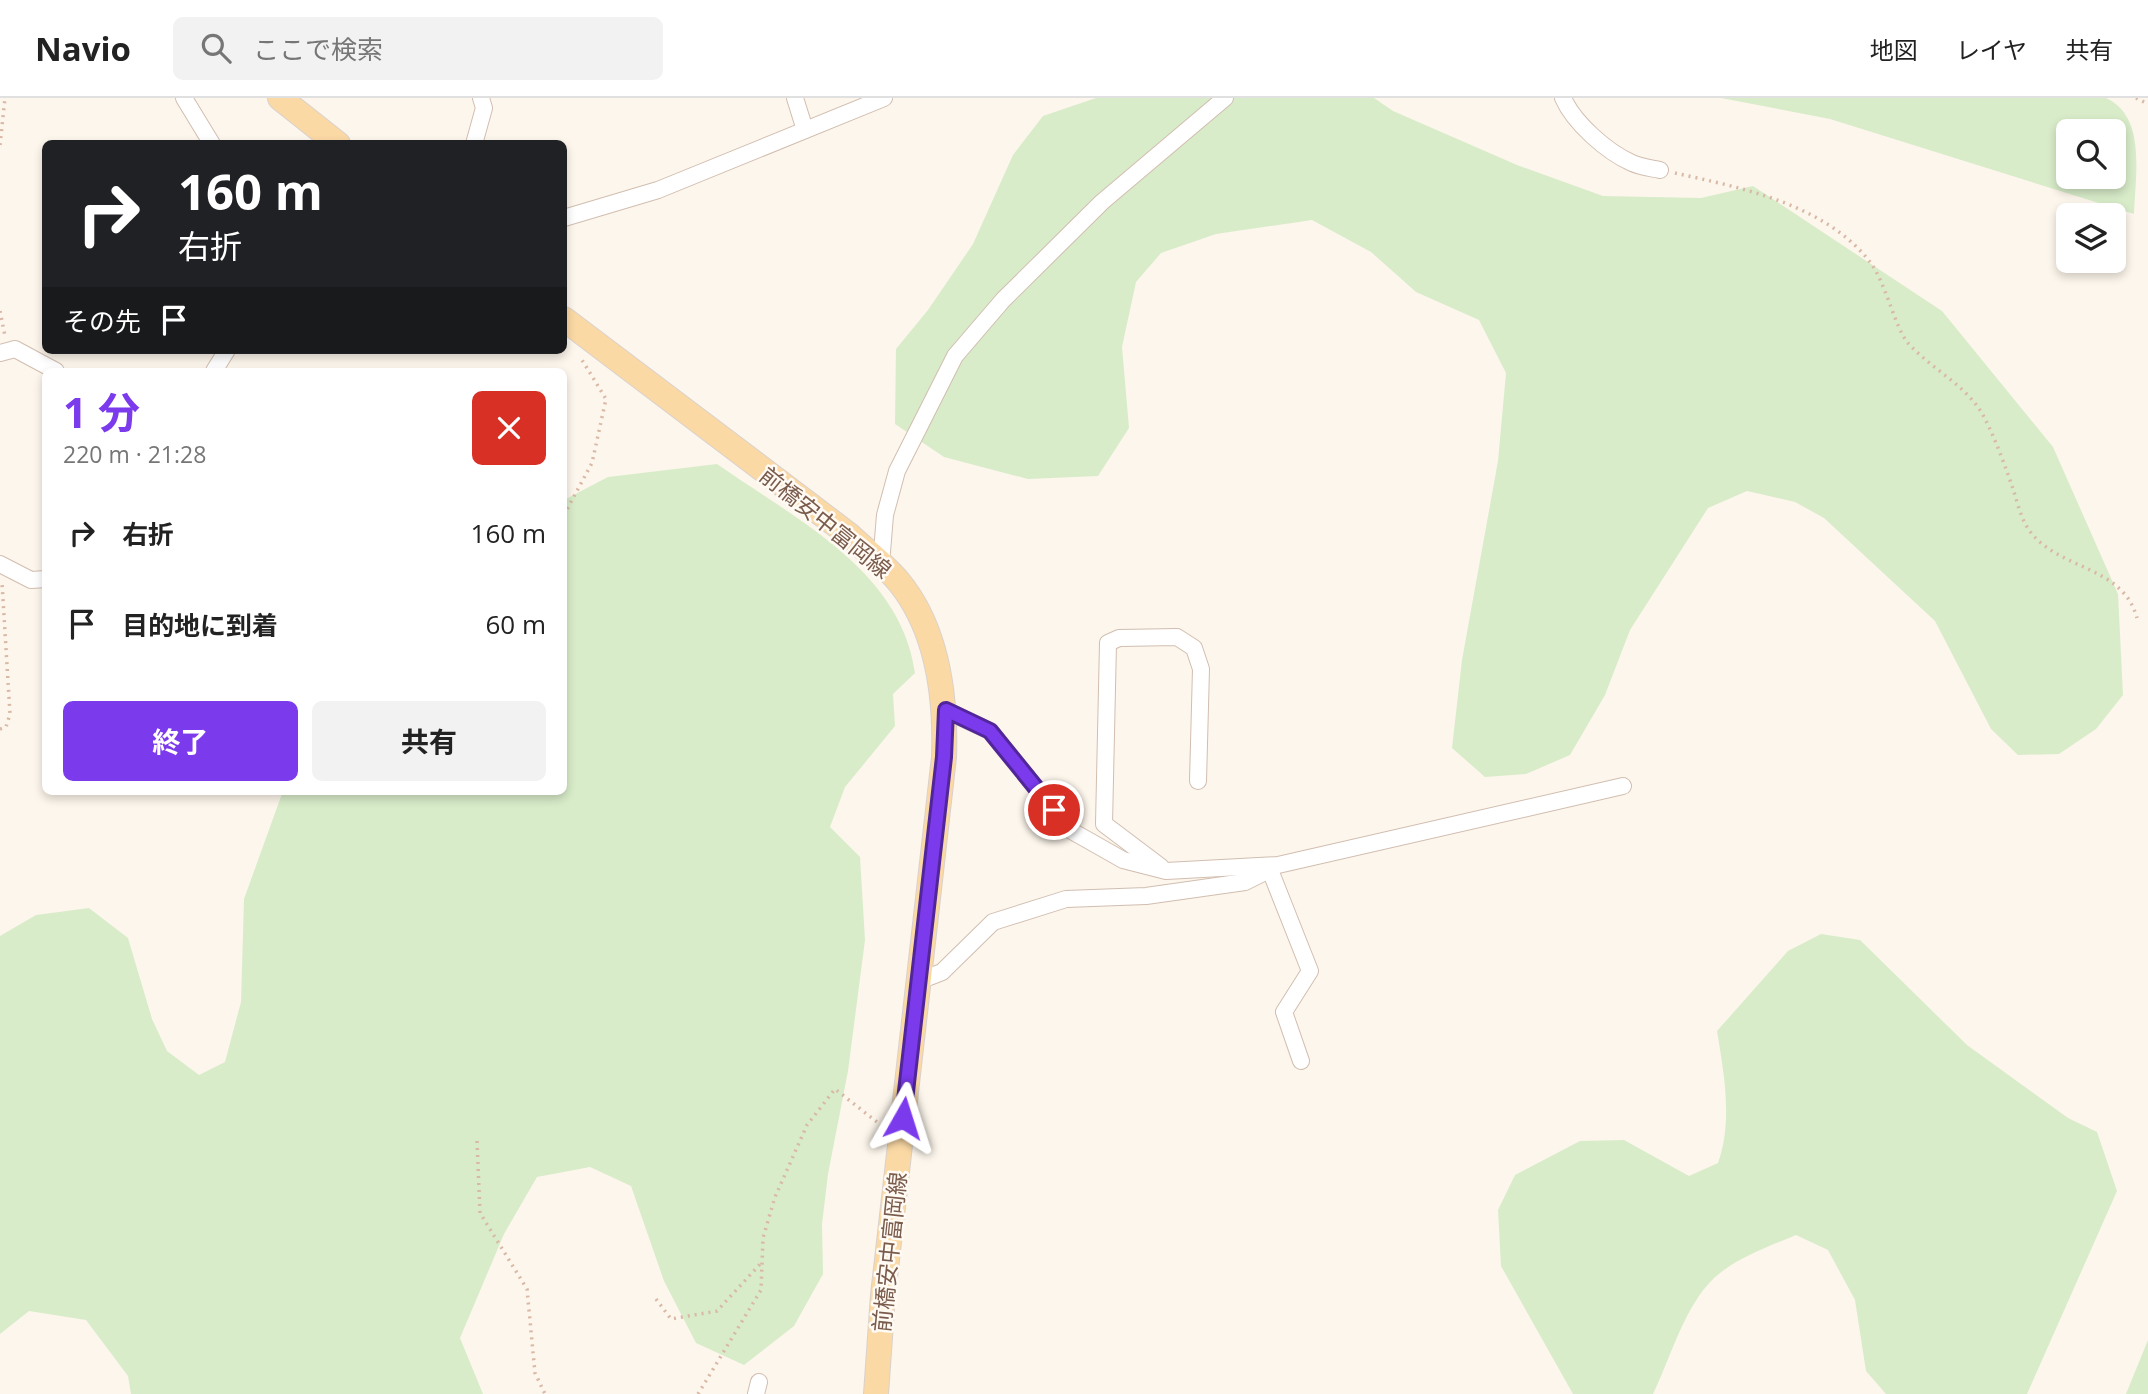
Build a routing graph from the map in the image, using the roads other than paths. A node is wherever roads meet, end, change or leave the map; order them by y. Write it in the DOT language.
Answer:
graph roads {
  1 [pos="184,98"];
  2 [pos="280,98"];
  3 [pos="481,98"];
  4 [pos="795,98"];
  5 [pos="884,98"];
  6 [pos="1225,98"];
  7 [pos="1563,98"];
  8 [pos="805,130"];
  9 [pos="210,140"];
  10 [pos="333,140"];
  11 [pos="475,140"];
  12 [pos="1660,170"];
  13 [pos="567,217"];
  14 [pos="567,322"];
  15 [pos="8,351"];
  16 [pos="48,368"];
  17 [pos="881,564"];
  18 [pos="3,566"];
  19 [pos="42,579"];
  20 [pos="946,710"];
  21 [pos="1198,781"];
  22 [pos="1623,786"];
  23 [pos="1274,868"];
  24 [pos="1166,871"];
  25 [pos="919,981"];
  26 [pos="1301,1061"];
  27 [pos="876,1394"];
  1 -- 9 [label="street"];
  2 -- 10 [label="main road"];
  3 -- 11 [label="street"];
  4 -- 8 [label="street"];
  5 -- 8 [label="street"];
  6 -- 17 [label="street"];
  7 -- 12 [label="street"];
  8 -- 13 [label="street"];
  14 -- 17 [label="main road, 前橋安中富岡線"];
  15 -- 16 [label="street"];
  17 -- 20 [label="main road, 前橋安中富岡線"];
  18 -- 19 [label="street"];
  20 -- 24 [label="street"];
  20 -- 25 [label="main road, 前橋安中富岡線"];
  21 -- 24 [label="street"];
  22 -- 23 [label="street"];
  23 -- 24 [label="street"];
  23 -- 25 [label="street"];
  23 -- 26 [label="street"];
  25 -- 27 [label="main road, 前橋安中富岡線"];
}
